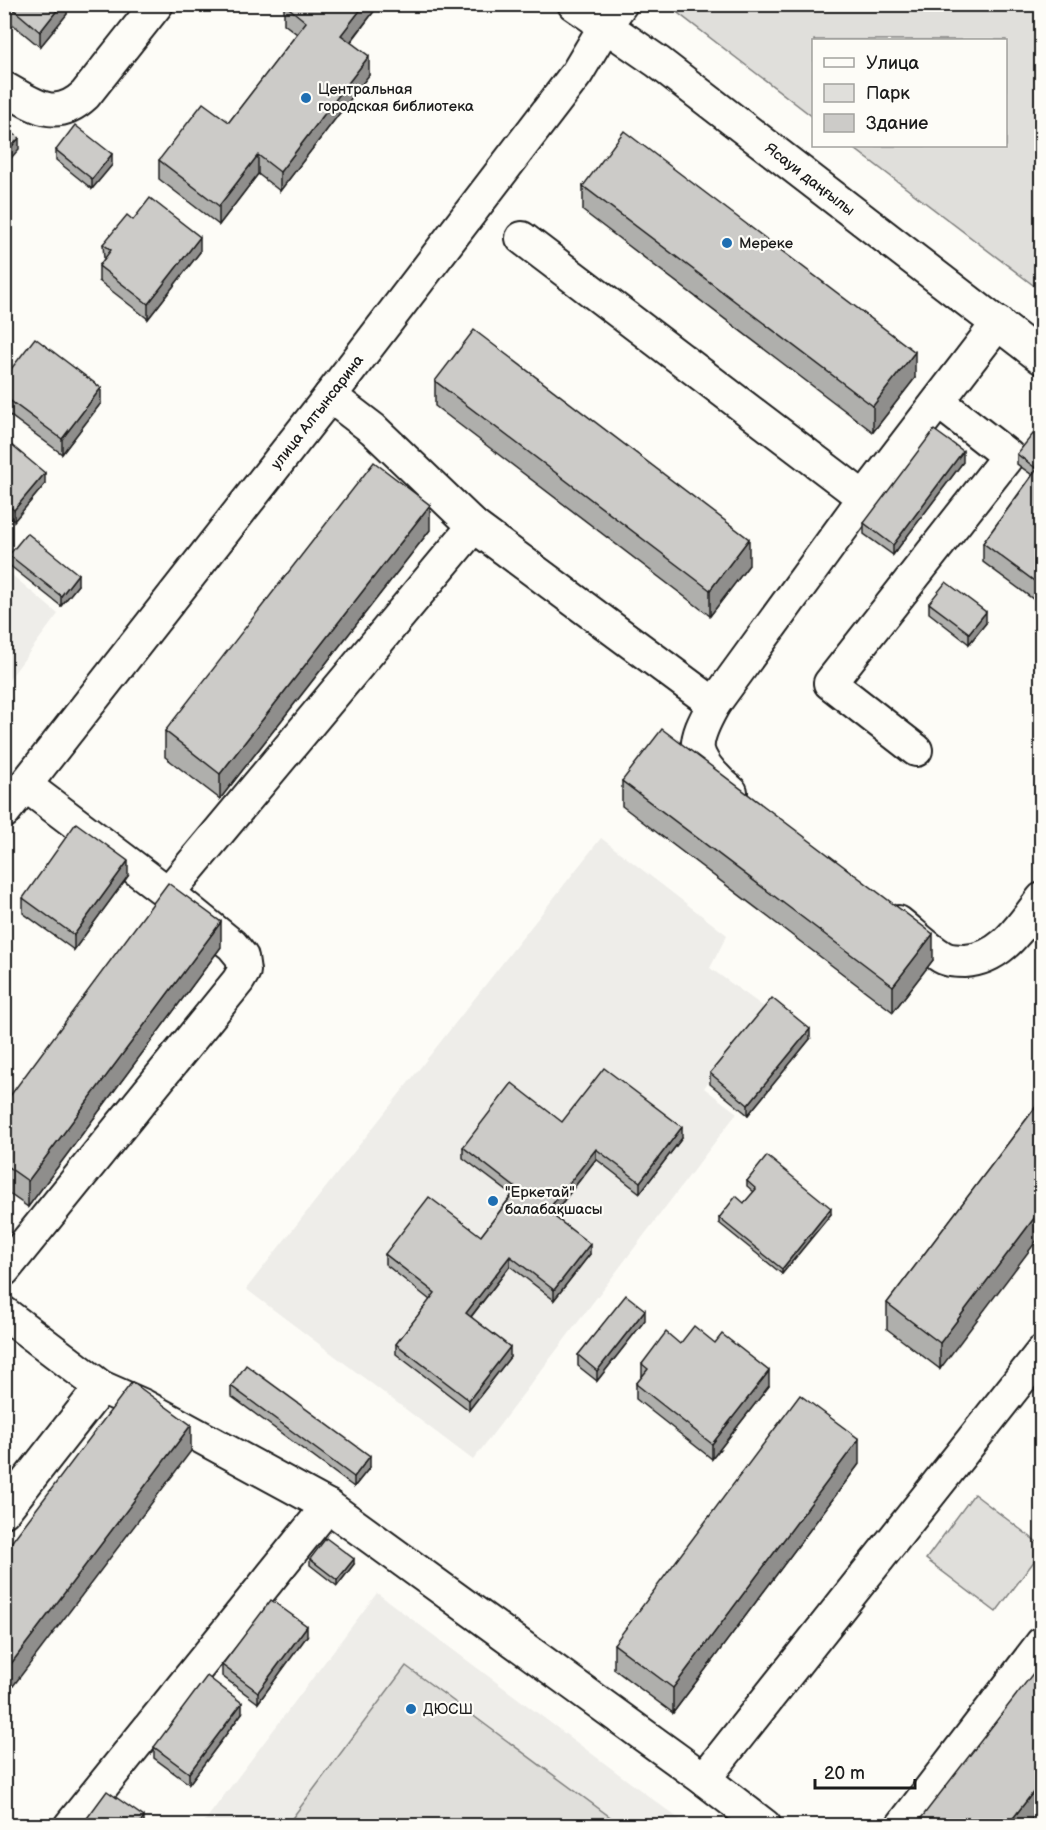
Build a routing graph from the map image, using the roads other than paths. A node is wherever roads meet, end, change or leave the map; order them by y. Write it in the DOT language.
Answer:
graph roads {
  1 [pos="158,4"];
  2 [pos="574,4"];
  3 [pos="613,15"];
  4 [pos="4,88"];
  5 [pos="522,238"];
  6 [pos="998,324"];
  7 [pos="1041,358"];
  8 [pos="330,396"];
  9 [pos="939,402"];
  10 [pos="864,498"];
  11 [pos="474,526"];
  12 [pos="714,704"];
  13 [pos="916,750"];
  14 [pos="25,785"];
  15 [pos="751,807"];
  16 [pos="4,812"];
  17 [pos="168,893"];
  18 [pos="1041,899"];
  19 [pos="879,907"];
  20 [pos="4,1270"];
  21 [pos="4,1313"];
  22 [pos="1041,1352"];
  23 [pos="101,1388"];
  24 [pos="328,1506"];
  25 [pos="4,1511"];
  26 [pos="1041,1642"];
  27 [pos="704,1779"];
  28 [pos="70,1826"];
  29 [pos="765,1826"];
  30 [pos="902,1826"];
  1 -- 4 [label="street"];
  2 -- 3 [label="street, Ясауи даңғылы"];
  3 -- 6 [label="street, Ясауи даңғылы"];
  3 -- 8 [label="street, улица Алтынсарина"];
  5 -- 10 [label="street"];
  6 -- 7 [label="street, Ясауи даңғылы"];
  6 -- 9 [label="street"];
  8 -- 11 [label="street"];
  8 -- 14 [label="street, улица Алтынсарина"];
  9 -- 10 [label="street"];
  9 -- 13 [label="street"];
  10 -- 12 [label="street"];
  11 -- 12 [label="street"];
  11 -- 17 [label="street"];
  12 -- 15 [label="street"];
  14 -- 16 [label="street, улица Алтынсарина"];
  14 -- 17 [label="street"];
  17 -- 20 [label="street"];
  18 -- 19 [label="street"];
  21 -- 23 [label="street"];
  22 -- 27 [label="street"];
  23 -- 24 [label="street"];
  23 -- 25 [label="street"];
  24 -- 27 [label="street"];
  24 -- 28 [label="street"];
  26 -- 30 [label="street"];
  27 -- 29 [label="street"];
}
